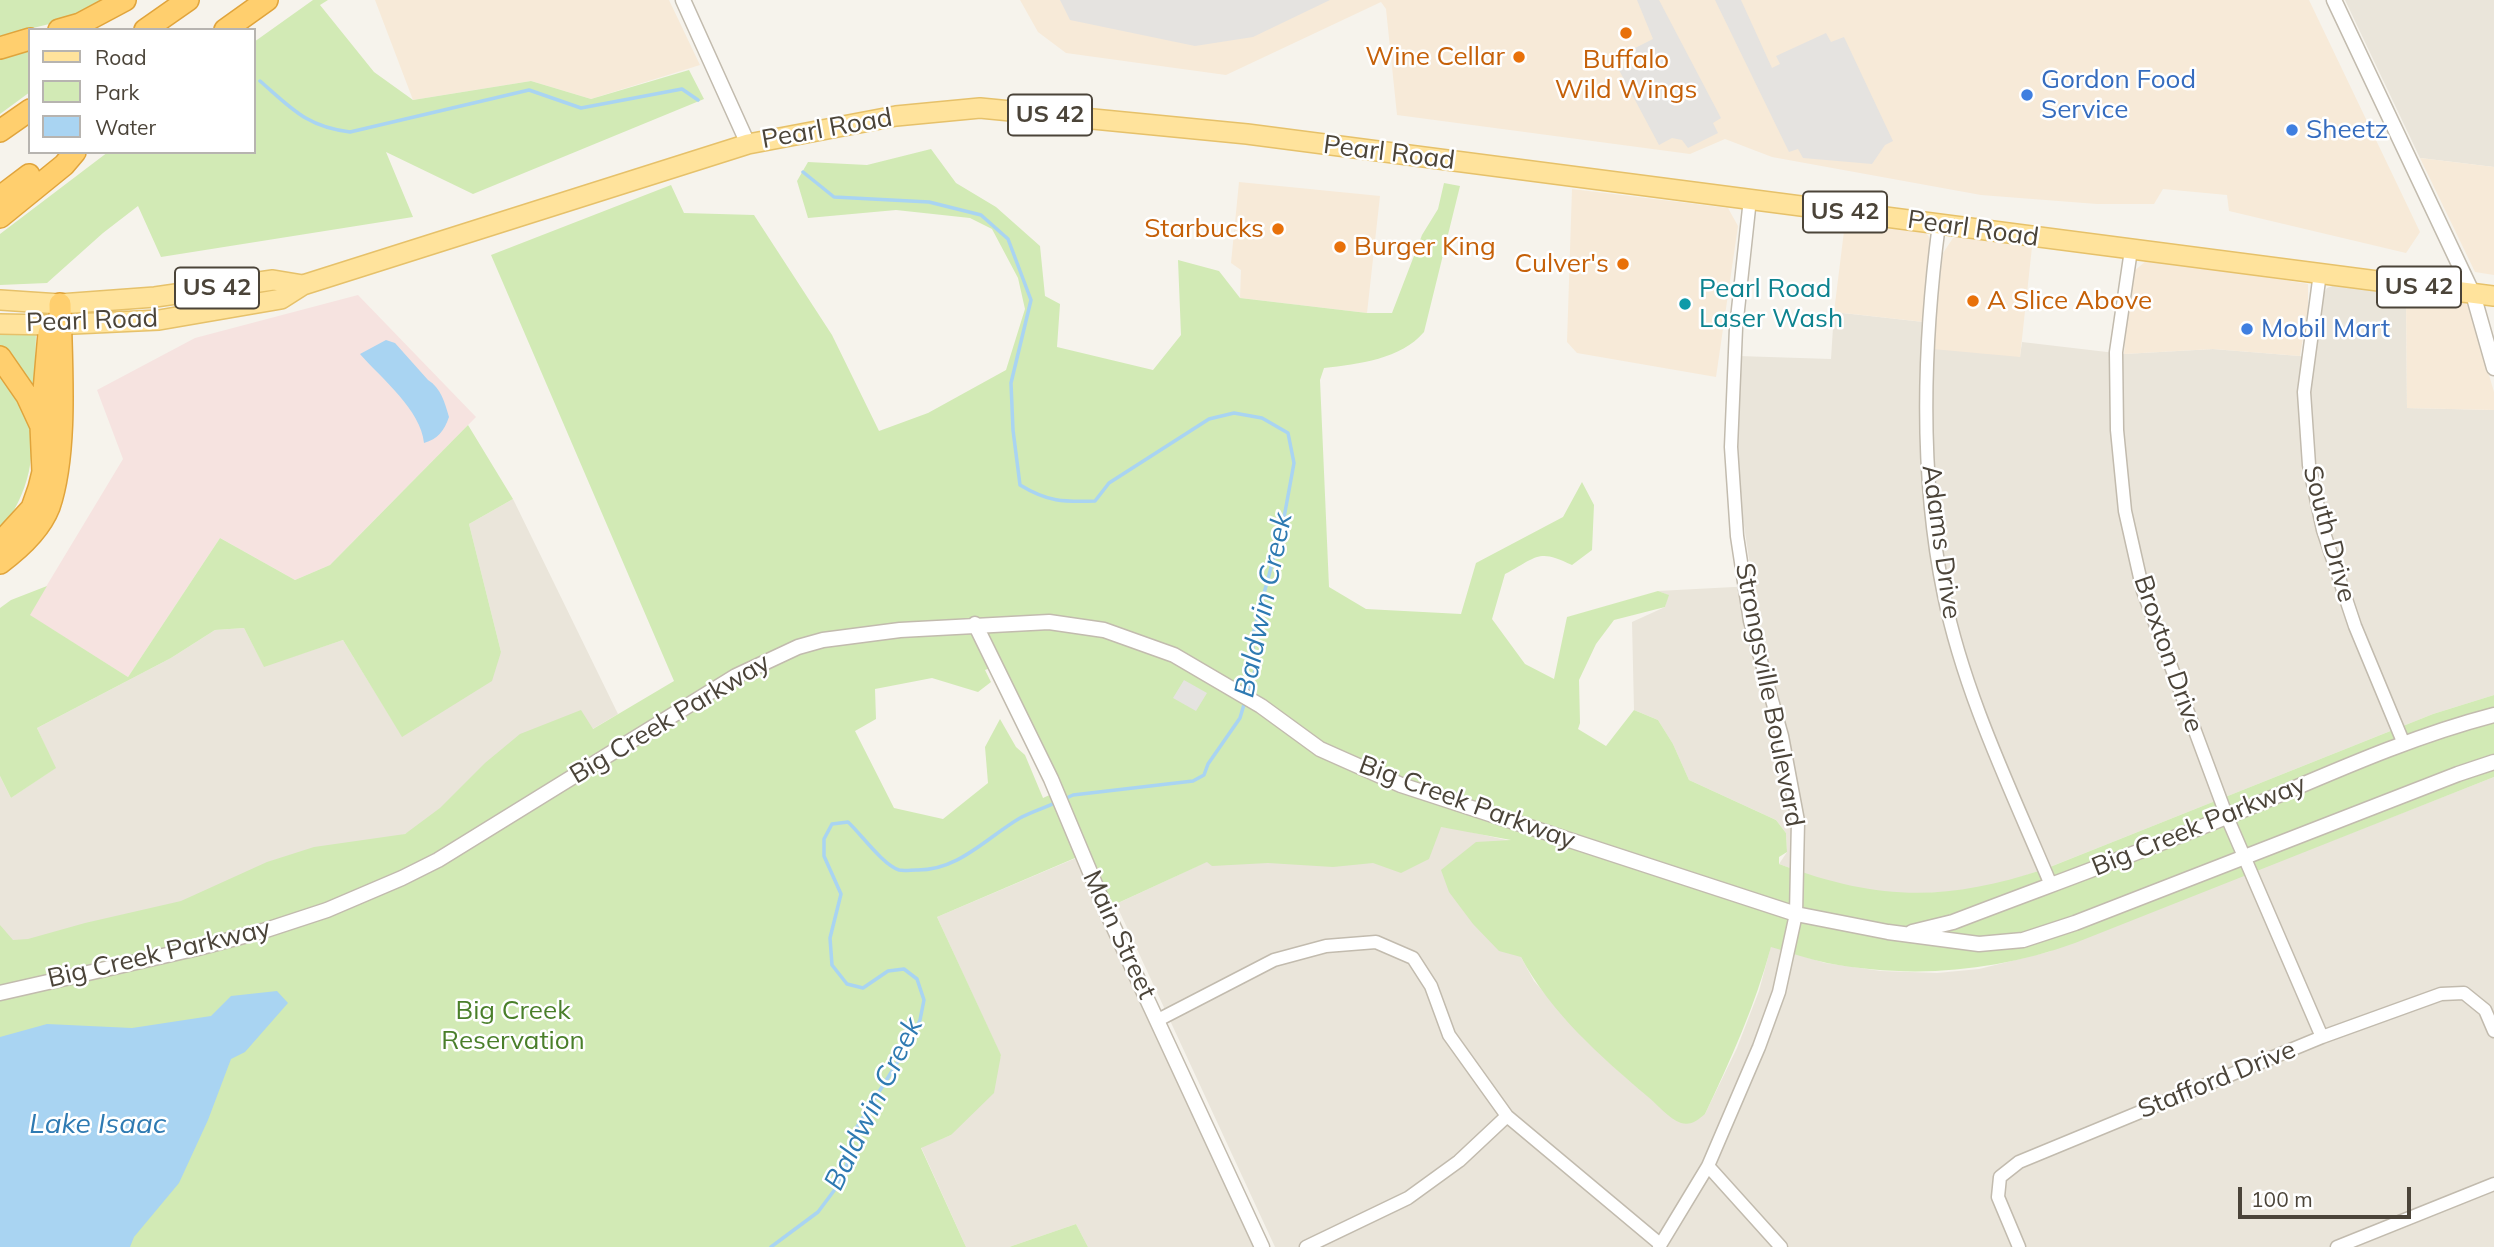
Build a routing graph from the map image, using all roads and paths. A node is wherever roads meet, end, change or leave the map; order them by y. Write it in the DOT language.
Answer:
graph roads {
  1 [pos="125,0"];
  2 [pos="188,0"];
  3 [pos="267,0"];
  4 [pos="683,0"];
  5 [pos="2339,2"];
  6 [pos="66,28"];
  7 [pos="148,28"];
  8 [pos="228,28"];
  9 [pos="28,40"];
  10 [pos="0,48"];
  11 [pos="28,111"];
  12 [pos="0,131"];
  13 [pos="748,144"];
  14 [pos="58,154"];
  15 [pos="73,154"];
  16 [pos="0,197"];
  17 [pos="1750,199"];
  18 [pos="0,216"];
  19 [pos="1939,224"];
  20 [pos="2131,250"];
  21 [pos="2320,273"];
  22 [pos="2473,294"];
  23 [pos="2494,296"];
  24 [pos="0,300"];
  25 [pos="57,318"];
  26 [pos="0,324"];
  27 [pos="0,357"];
  28 [pos="2494,368"];
  29 [pos="41,426"];
  30 [pos="0,543"];
  31 [pos="0,563"];
  32 [pos="975,624"];
  33 [pos="2494,715"];
  34 [pos="2404,744"];
  35 [pos="2494,762"];
  36 [pos="2227,817"];
  37 [pos="2244,857"];
  38 [pos="2051,885"];
  39 [pos="1796,914"];
  40 [pos="1904,934"];
  41 [pos="0,993"];
  42 [pos="1158,1020"];
  43 [pos="2494,1031"];
  44 [pos="2322,1037"];
  45 [pos="1507,1116"];
  46 [pos="1709,1166"];
  47 [pos="2494,1184"];
  48 [pos="1660,1245"];
  49 [pos="1262,1247"];
  50 [pos="1306,1247"];
  51 [pos="1781,1247"];
  52 [pos="2019,1247"];
  53 [pos="2337,1247"];
  1 -- 6 [label="highway"];
  2 -- 7 [label="highway"];
  3 -- 8 [label="highway"];
  4 -- 13 [label="street"];
  5 -- 22 [label="street"];
  9 -- 10 [label="highway"];
  11 -- 12 [label="highway"];
  13 -- 17 [label="main road, Pearl Road / US 42"];
  13 -- 25 [label="main road, Pearl Road / US 42"];
  14 -- 16 [label="highway"];
  15 -- 18 [label="highway"];
  17 -- 19 [label="main road, Pearl Road / US 42"];
  17 -- 39 [label="street, Strongsville Boulevard"];
  19 -- 20 [label="main road, Pearl Road / US 42"];
  19 -- 38 [label="street, Adams Drive"];
  20 -- 21 [label="main road, Pearl Road / US 42"];
  20 -- 36 [label="street, Broxton Drive"];
  21 -- 22 [label="main road, Pearl Road / US 42"];
  21 -- 34 [label="street, South Drive"];
  22 -- 23 [label="main road, Pearl Road / US 42"];
  22 -- 28 [label="street"];
  24 -- 25 [label="main road, Pearl Road / US 42"];
  25 -- 26 [label="main road, Pearl Road / US 42"];
  25 -- 29 [label="highway"];
  25 -- 31 [label="highway"];
  27 -- 29 [label="highway"];
  29 -- 30 [label="highway"];
  32 -- 39 [label="street, Big Creek Parkway"];
  32 -- 41 [label="street, Big Creek Parkway"];
  32 -- 42 [label="street, Main Street"];
  33 -- 34 [label="street, Big Creek Parkway"];
  34 -- 36 [label="street, Big Creek Parkway"];
  35 -- 37 [label="street, Big Creek Parkway"];
  36 -- 37 [label="street, Broxton Drive"];
  36 -- 38 [label="street, Big Creek Parkway"];
  37 -- 40 [label="street, Big Creek Parkway"];
  37 -- 44 [label="street, Broxton Drive"];
  38 -- 40 [label="street, Big Creek Parkway"];
  39 -- 40 [label="street, Big Creek Parkway"];
  39 -- 46 [label="street, Strongsville Boulevard"];
  42 -- 45 [label="street"];
  42 -- 49 [label="street, Main Street"];
  43 -- 44 [label="street, Stafford Drive"];
  44 -- 52 [label="street, Stafford Drive"];
  45 -- 48 [label="street"];
  45 -- 50 [label="street"];
  46 -- 48 [label="street, Strongsville Boulevard"];
  46 -- 51 [label="street"];
  47 -- 53 [label="street"];
}
